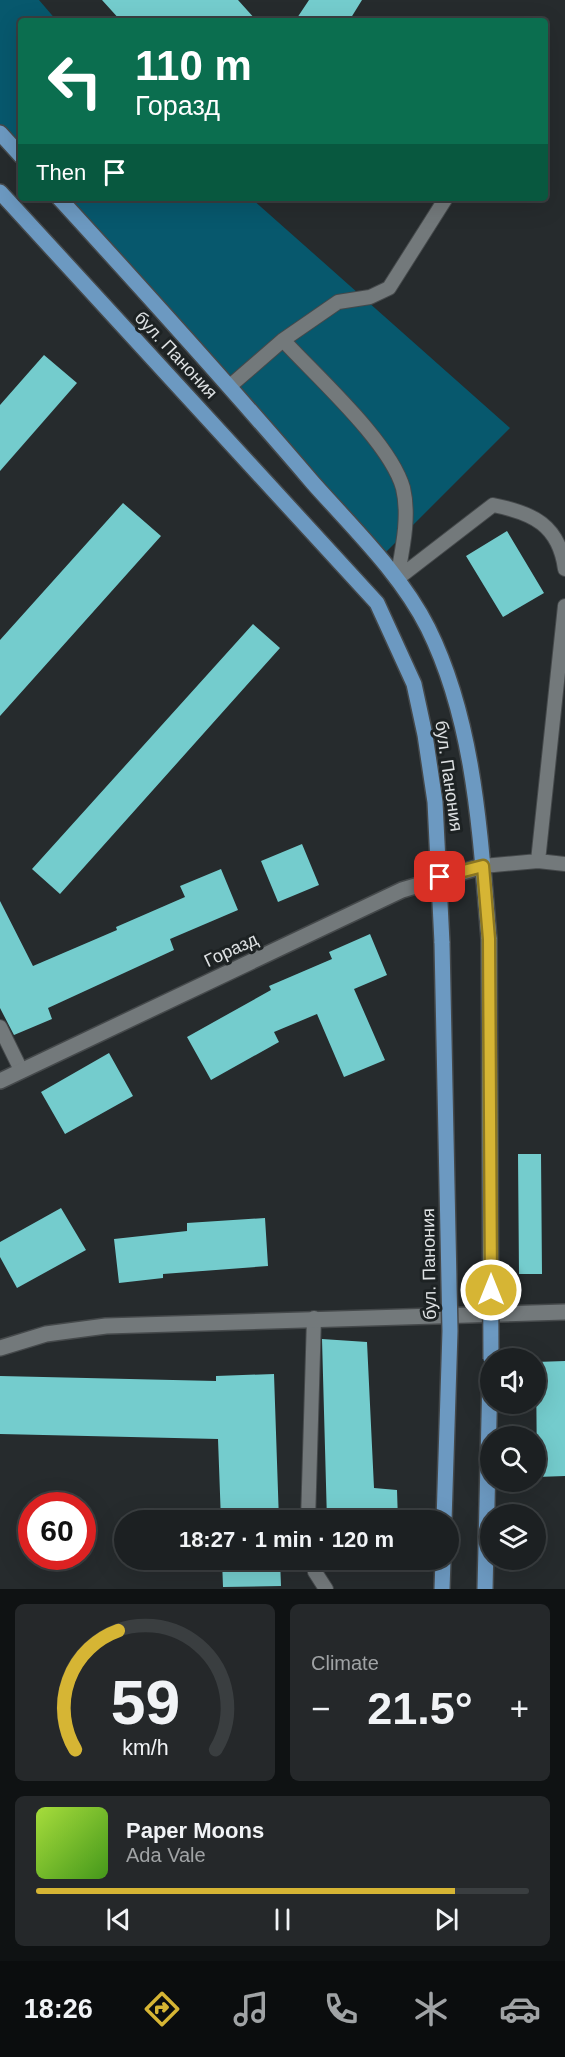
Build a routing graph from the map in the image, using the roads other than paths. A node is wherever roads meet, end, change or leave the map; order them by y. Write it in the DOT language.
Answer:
graph roads {
  1 [pos="0,133"];
  2 [pos="18,153"];
  3 [pos="0,192"];
  4 [pos="62,201"];
  5 [pos="444,201"];
  6 [pos="8,208"];
  7 [pos="282,340"];
  8 [pos="230,386"];
  9 [pos="565,569"];
  10 [pos="397,579"];
  11 [pos="565,606"];
  12 [pos="538,861"];
  13 [pos="565,864"];
  14 [pos="483,866"];
  15 [pos="440,877"];
  16 [pos="0,1027"];
  17 [pos="21,1070"];
  18 [pos="0,1081"];
  19 [pos="565,1312"];
  20 [pos="314,1318"];
  21 [pos="0,1348"];
  22 [pos="491,1348"];
  23 [pos="489,1414"];
  24 [pos="308,1510"];
  25 [pos="444,1510"];
  26 [pos="315,1570"];
  27 [pos="443,1570"];
  28 [pos="326,1589"];
  29 [pos="442,1589"];
  30 [pos="485,1589"];
  1 -- 2 [label="main road"];
  3 -- 6 [label="main road, бул. Панония"];
  4 -- 8 [label="main road, бул. Панония"];
  5 -- 7 [label="lane"];
  6 -- 15 [label="main road, бул. Панония"];
  7 -- 8 [label="lane"];
  7 -- 10 [label="lane"];
  8 -- 10 [label="main road, бул. Панония"];
  9 -- 10 [label="lane"];
  10 -- 14 [label="main road, бул. Панония"];
  11 -- 12 [label="lane"];
  12 -- 13 [label="lane"];
  12 -- 14 [label="lane"];
  14 -- 15 [label="street, Горазд"];
  14 -- 22 [label="main road, бул. Панония, bridge"];
  15 -- 17 [label="street, Горазд"];
  15 -- 25 [label="main road, бул. Панония, bridge"];
  16 -- 17 [label="lane"];
  17 -- 18 [label="street, Горазд"];
  19 -- 20 [label="street"];
  20 -- 21 [label="street"];
  20 -- 24 [label="lane"];
  23 -- 30 [label="main road"];
  26 -- 28 [label="lane"];
  27 -- 29 [label="main road"];
}
